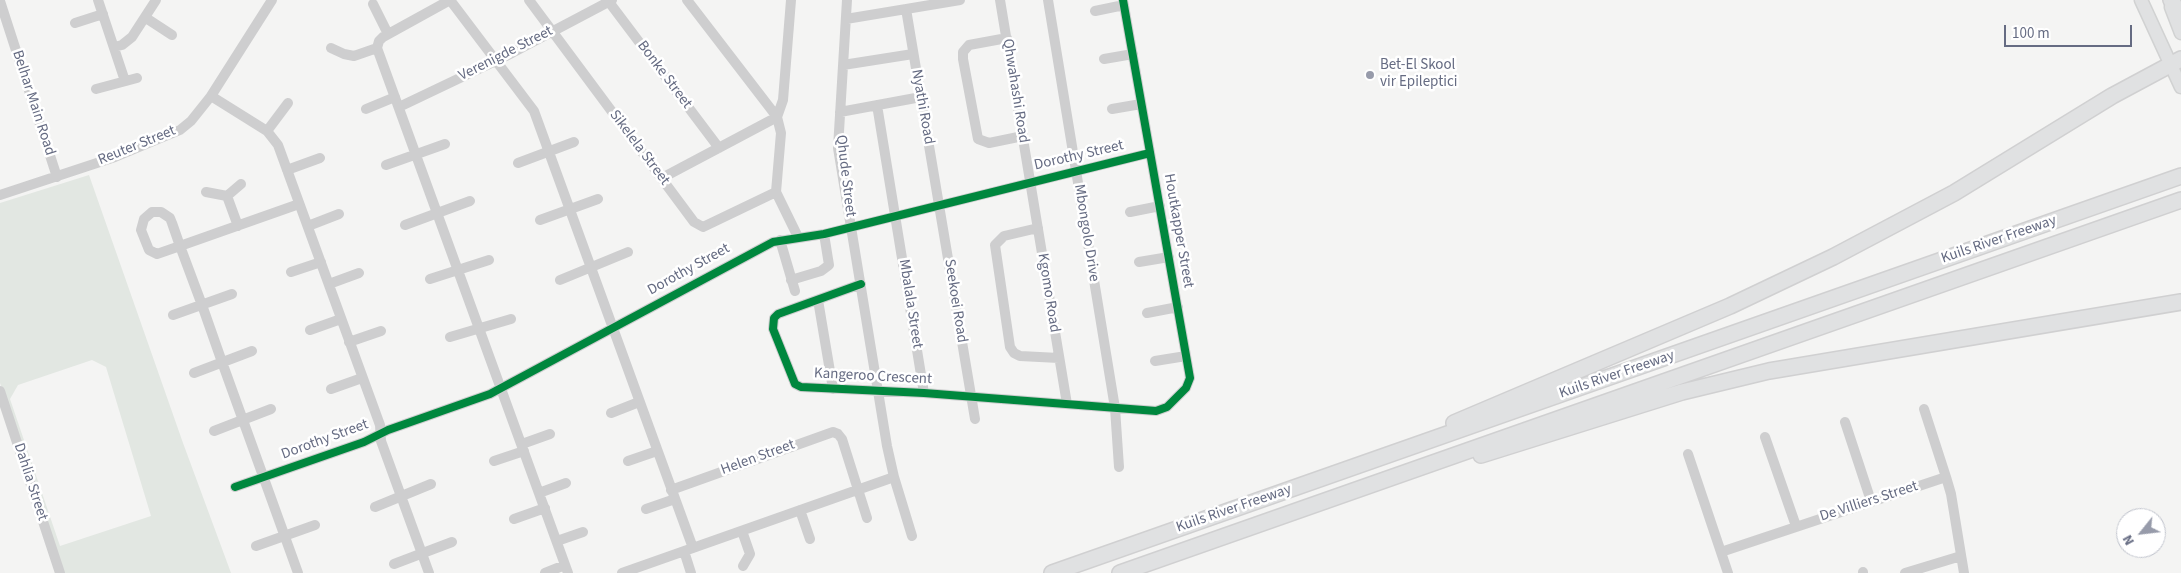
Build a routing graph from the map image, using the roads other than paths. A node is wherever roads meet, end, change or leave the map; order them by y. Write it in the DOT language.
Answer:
graph roads {
  1 [pos="98,0"];
  2 [pos="156,0"];
  3 [pos="272,0"];
  4 [pos="450,0"];
  5 [pos="529,0"];
  6 [pos="687,0"];
  7 [pos="791,0"];
  8 [pos="847,0"];
  9 [pos="958,0"];
  10 [pos="1000,0"];
  11 [pos="1048,0"];
  12 [pos="2141,0"];
  13 [pos="2169,0"];
  14 [pos="0,1"];
  15 [pos="611,1"];
  16 [pos="1123,3"];
  17 [pos="373,4"];
  18 [pos="906,9"];
  19 [pos="1095,10"];
  20 [pos="103,14"];
  21 [pos="2181,16"];
  22 [pos="146,18"];
  23 [pos="846,19"];
  24 [pos="75,23"];
  25 [pos="552,31"];
  26 [pos="2181,33"];
  27 [pos="388,34"];
  28 [pos="172,35"];
  29 [pos="1007,38"];
  30 [pos="114,47"];
  31 [pos="331,48"];
  32 [pos="377,48"];
  33 [pos="914,54"];
  34 [pos="1132,54"];
  35 [pos="1104,59"];
  36 [pos="495,60"];
  37 [pos="2175,61"];
  38 [pos="843,65"];
  39 [pos="136,78"];
  40 [pos="125,81"];
  41 [pos="2181,87"];
  42 [pos="96,88"];
  43 [pos="211,96"];
  44 [pos="921,97"];
  45 [pos="397,102"];
  46 [pos="288,103"];
  47 [pos="1141,104"];
  48 [pos="878,105"];
  49 [pos="366,109"];
  50 [pos="1112,109"];
  51 [pos="840,112"];
  52 [pos="777,117"];
  53 [pos="267,131"];
  54 [pos="1023,136"];
  55 [pos="574,142"];
  56 [pos="445,144"];
  57 [pos="719,148"];
  58 [pos="548,151"];
  59 [pos="1150,153"];
  60 [pos="416,155"];
  61 [pos="320,158"];
  62 [pos="518,163"];
  63 [pos="386,166"];
  64 [pos="287,170"];
  65 [pos="1076,171"];
  66 [pos="2181,176"];
  67 [pos="57,177"];
  68 [pos="662,178"];
  69 [pos="1030,182"];
  70 [pos="241,184"];
  71 [pos="206,192"];
  72 [pos="776,192"];
  73 [pos="0,195"];
  74 [pos="227,196"];
  75 [pos="598,199"];
  76 [pos="2181,200"];
  77 [pos="470,201"];
  78 [pos="300,204"];
  79 [pos="939,205"];
  80 [pos="1160,206"];
  81 [pos="569,210"];
  82 [pos="1130,212"];
  83 [pos="438,213"];
  84 [pos="340,214"];
  85 [pos="895,215"];
  86 [pos="540,220"];
  87 [pos="406,225"];
  88 [pos="238,226"];
  89 [pos="308,226"];
  90 [pos="851,226"];
  91 [pos="1038,228"];
  92 [pos="824,234"];
  93 [pos="798,237"];
  94 [pos="780,240"];
  95 [pos="180,246"];
  96 [pos="628,252"];
  97 [pos="1169,257"];
  98 [pos="489,260"];
  99 [pos="321,262"];
  100 [pos="1139,262"];
  101 [pos="590,268"];
  102 [pos="459,270"];
  103 [pos="291,272"];
  104 [pos="359,273"];
  105 [pos="430,279"];
  106 [pos="560,280"];
  107 [pos="791,280"];
  108 [pos="329,284"];
  109 [pos="861,284"];
  110 [pos="795,291"];
  111 [pos="232,294"];
  112 [pos="818,300"];
  113 [pos="2181,302"];
  114 [pos="202,305"];
  115 [pos="1178,307"];
  116 [pos="1147,312"];
  117 [pos="174,315"];
  118 [pos="341,319"];
  119 [pos="511,319"];
  120 [pos="480,328"];
  121 [pos="612,328"];
  122 [pos="310,330"];
  123 [pos="382,331"];
  124 [pos="450,337"];
  125 [pos="349,342"];
  126 [pos="252,351"];
  127 [pos="1186,356"];
  128 [pos="1059,358"];
  129 [pos="1155,361"];
  130 [pos="222,362"];
  131 [pos="194,372"];
  132 [pos="362,378"];
  133 [pos="502,388"];
  134 [pos="332,389"];
  135 [pos="833,389"];
  136 [pos="0,391"];
  137 [pos="878,391"];
  138 [pos="924,393"];
  139 [pos="971,397"];
  140 [pos="639,402"];
  141 [pos="1067,404"];
  142 [pos="1115,408"];
  143 [pos="271,409"];
  144 [pos="1924,409"];
  145 [pos="611,413"];
  146 [pos="975,419"];
  147 [pos="243,420"];
  148 [pos="1845,422"];
  149 [pos="214,431"];
  150 [pos="381,434"];
  151 [pos="550,434"];
  152 [pos="1765,437"];
  153 [pos="523,447"];
  154 [pos="1409,448"];
  155 [pos="657,451"];
  156 [pos="1688,454"];
  157 [pos="628,461"];
  158 [pos="494,462"];
  159 [pos="1119,467"];
  160 [pos="1414,469"];
  161 [pos="264,477"];
  162 [pos="894,477"];
  163 [pos="1946,477"];
  164 [pos="566,483"];
  165 [pos="431,484"];
  166 [pos="235,487"];
  167 [pos="858,490"];
  168 [pos="539,493"];
  169 [pos="673,494"];
  170 [pos="401,496"];
  171 [pos="1871,500"];
  172 [pos="375,506"];
  173 [pos="545,508"];
  174 [pos="646,509"];
  175 [pos="800,510"];
  176 [pos="867,518"];
  177 [pos="514,519"];
  178 [pos="315,526"];
  179 [pos="1796,526"];
  180 [pos="742,530"];
  181 [pos="583,532"];
  182 [pos="285,536"];
  183 [pos="912,536"];
  184 [pos="810,540"];
  185 [pos="557,541"];
  186 [pos="452,542"];
  187 [pos="256,546"];
  188 [pos="688,550"];
  189 [pos="1721,552"];
  190 [pos="422,553"];
  191 [pos="1961,556"];
  192 [pos="394,564"];
  193 [pos="742,566"];
  194 [pos="567,569"];
  195 [pos="60,573"];
  196 [pos="298,573"];
  197 [pos="428,573"];
  198 [pos="545,573"];
  199 [pos="624,573"];
  200 [pos="691,573"];
  201 [pos="1052,573"];
  202 [pos="1120,573"];
  203 [pos="1728,573"];
  204 [pos="1905,573"];
  205 [pos="1964,573"];
  1 -- 20 [label="street"];
  2 -- 22 [label="street"];
  3 -- 43 [label="street, Reuter Street"];
  4 -- 27 [label="street"];
  4 -- 36 [label="street"];
  5 -- 25 [label="street, Sikelela Street"];
  6 -- 52 [label="street"];
  7 -- 52 [label="street"];
  8 -- 23 [label="street, Qhude Street"];
  9 -- 18 [label="street"];
  10 -- 29 [label="street, Qhwahashi Road"];
  11 -- 65 [label="street, Mbongolo Drive"];
  12 -- 37 [label="main road"];
  13 -- 21 [label="highway"];
  13 -- 26 [label="main road"];
  14 -- 67 [label="street, Belhar Main Road"];
  15 -- 25 [label="street, Verenigde Street"];
  15 -- 57 [label="street, Bonke Street"];
  16 -- 19 [label="street"];
  16 -- 34 [label="street, Houtkapper Street"];
  17 -- 27 [label="street"];
  18 -- 23 [label="street"];
  18 -- 33 [label="street, Nyathi Road"];
  20 -- 24 [label="street"];
  20 -- 30 [label="street"];
  22 -- 28 [label="street"];
  22 -- 30 [label="street"];
  23 -- 38 [label="street, Qhude Street"];
  25 -- 36 [label="street, Verenigde Street"];
  25 -- 68 [label="street, Sikelela Street"];
  27 -- 32 [label="street"];
  29 -- 54 [label="street, Qhwahashi Road"];
  29 -- 54 [label="street"];
  30 -- 40 [label="street"];
  31 -- 32 [label="street"];
  32 -- 45 [label="street"];
  33 -- 38 [label="street"];
  33 -- 44 [label="street, Nyathi Road"];
  34 -- 35 [label="street"];
  34 -- 47 [label="street, Houtkapper Street"];
  36 -- 45 [label="street, Verenigde Street"];
  36 -- 58 [label="street"];
  37 -- 41 [label="main road"];
  37 -- 154 [label="highway"];
  38 -- 51 [label="street, Qhude Street"];
  39 -- 40 [label="street"];
  40 -- 42 [label="street"];
  43 -- 53 [label="street"];
  43 -- 67 [label="street, Reuter Street"];
  44 -- 48 [label="street"];
  44 -- 79 [label="street, Nyathi Road"];
  45 -- 49 [label="street, Verenigde Street"];
  45 -- 60 [label="street"];
  46 -- 53 [label="street"];
  47 -- 50 [label="street"];
  47 -- 59 [label="street, Houtkapper Street"];
  48 -- 51 [label="street"];
  48 -- 85 [label="street, Mbalala Street"];
  51 -- 90 [label="street, Qhude Street"];
  52 -- 57 [label="street"];
  52 -- 72 [label="street"];
  53 -- 64 [label="street"];
  54 -- 69 [label="street, Qhwahashi Road"];
  55 -- 58 [label="street"];
  56 -- 60 [label="street"];
  57 -- 68 [label="street"];
  58 -- 62 [label="street"];
  58 -- 81 [label="street"];
  59 -- 65 [label="street, Dorothy Street"];
  59 -- 80 [label="street, Houtkapper Street"];
  60 -- 63 [label="street"];
  60 -- 83 [label="street"];
  61 -- 64 [label="street"];
  64 -- 78 [label="street"];
  65 -- 69 [label="street, Dorothy Street"];
  65 -- 142 [label="street, Mbongolo Drive"];
  66 -- 154 [label="highway, Kuils River Freeway"];
  67 -- 73 [label="street, Reuter Street"];
  68 -- 72 [label="street, Sikelela Street"];
  69 -- 79 [label="street, Dorothy Street"];
  69 -- 91 [label="street, Kgomo Road"];
  70 -- 74 [label="street"];
  71 -- 74 [label="street"];
  72 -- 93 [label="street"];
  74 -- 88 [label="street"];
  75 -- 81 [label="street"];
  76 -- 160 [label="highway, Kuils River Freeway"];
  77 -- 83 [label="street"];
  78 -- 88 [label="street"];
  78 -- 89 [label="street"];
  79 -- 85 [label="street, Dorothy Street"];
  79 -- 139 [label="street, Seekoei Road"];
  80 -- 82 [label="street"];
  80 -- 97 [label="street, Houtkapper Street"];
  81 -- 86 [label="street"];
  81 -- 101 [label="street"];
  83 -- 87 [label="street"];
  83 -- 102 [label="street"];
  84 -- 89 [label="street"];
  85 -- 90 [label="street, Dorothy Street"];
  85 -- 138 [label="street, Mbalala Street"];
  88 -- 95 [label="street"];
  89 -- 99 [label="street"];
  90 -- 92 [label="street, Dorothy Street"];
  90 -- 109 [label="street, Qhude Street"];
  91 -- 128 [label="street, Kgomo Road"];
  91 -- 128 [label="street"];
  92 -- 93 [label="street, Dorothy Street"];
  92 -- 107 [label="street"];
  93 -- 94 [label="street, Dorothy Street"];
  94 -- 107 [label="street"];
  94 -- 121 [label="street, Dorothy Street"];
  95 -- 95 [label="street"];
  95 -- 114 [label="street"];
  96 -- 101 [label="street"];
  97 -- 100 [label="street"];
  97 -- 115 [label="street, Houtkapper Street"];
  98 -- 102 [label="street"];
  99 -- 103 [label="street"];
  99 -- 108 [label="street"];
  101 -- 106 [label="street"];
  101 -- 121 [label="street"];
  102 -- 105 [label="street"];
  102 -- 120 [label="street"];
  104 -- 108 [label="street"];
  107 -- 110 [label="street"];
  108 -- 118 [label="street"];
  109 -- 112 [label="street, Kangeroo Crescent"];
  109 -- 137 [label="street, Qhude Street"];
  111 -- 114 [label="street"];
  112 -- 135 [label="street"];
  112 -- 135 [label="street, Kangeroo Crescent"];
  113 -- 160 [label="highway"];
  114 -- 117 [label="street"];
  114 -- 130 [label="street"];
  115 -- 116 [label="street"];
  115 -- 127 [label="street, Houtkapper Street"];
  118 -- 122 [label="street"];
  118 -- 125 [label="street"];
  119 -- 120 [label="street"];
  120 -- 124 [label="street"];
  120 -- 133 [label="street"];
  121 -- 133 [label="street, Dorothy Street"];
  121 -- 140 [label="street"];
  123 -- 125 [label="street"];
  125 -- 132 [label="street"];
  126 -- 130 [label="street"];
  127 -- 129 [label="street"];
  127 -- 142 [label="street, Houtkapper Street"];
  128 -- 141 [label="street, Kgomo Road"];
  130 -- 131 [label="street"];
  130 -- 147 [label="street"];
  132 -- 134 [label="street"];
  132 -- 150 [label="street"];
  133 -- 150 [label="street, Dorothy Street"];
  133 -- 153 [label="street"];
  135 -- 137 [label="street, Kangeroo Crescent"];
  136 -- 195 [label="street, Dahlia Street"];
  137 -- 138 [label="street, Kangeroo Crescent"];
  137 -- 162 [label="street, Qhude Street"];
  138 -- 139 [label="street, Kangeroo Crescent"];
  139 -- 141 [label="street, Kangeroo Crescent"];
  139 -- 146 [label="street, Seekoei Road"];
  140 -- 145 [label="street"];
  140 -- 155 [label="street"];
  141 -- 142 [label="street, Kangeroo Crescent"];
  142 -- 159 [label="street, Mbongolo Drive"];
  143 -- 147 [label="street"];
  144 -- 163 [label="street"];
  147 -- 149 [label="street"];
  147 -- 161 [label="street"];
  148 -- 171 [label="street"];
  150 -- 161 [label="street, Dorothy Street"];
  150 -- 170 [label="street"];
  151 -- 153 [label="street"];
  152 -- 179 [label="street"];
  153 -- 158 [label="street"];
  153 -- 168 [label="street"];
  154 -- 201 [label="highway, Kuils River Freeway"];
  155 -- 157 [label="street"];
  155 -- 169 [label="street"];
  156 -- 189 [label="street"];
  160 -- 202 [label="highway, Kuils River Freeway"];
  161 -- 166 [label="street, Dorothy Street"];
  161 -- 182 [label="street"];
  162 -- 167 [label="street"];
  162 -- 183 [label="street, Qhude Street"];
  163 -- 171 [label="street, De Villiers Street"];
  163 -- 191 [label="street"];
  164 -- 168 [label="street"];
  165 -- 170 [label="street"];
  167 -- 169 [label="street, Helen Street"];
  167 -- 175 [label="street"];
  167 -- 176 [label="street"];
  168 -- 173 [label="street"];
  169 -- 174 [label="street, Helen Street"];
  169 -- 188 [label="street"];
  170 -- 172 [label="street"];
  170 -- 190 [label="street"];
  171 -- 179 [label="street, De Villiers Street"];
  173 -- 177 [label="street"];
  173 -- 185 [label="street"];
  175 -- 180 [label="street"];
  175 -- 184 [label="street"];
  178 -- 182 [label="street"];
  179 -- 189 [label="street, De Villiers Street"];
  180 -- 188 [label="street"];
  180 -- 193 [label="street"];
  181 -- 185 [label="street"];
  182 -- 187 [label="street"];
  182 -- 196 [label="street"];
  185 -- 194 [label="street"];
  186 -- 190 [label="street"];
  188 -- 199 [label="street"];
  188 -- 200 [label="street"];
  189 -- 203 [label="street"];
  190 -- 192 [label="street"];
  190 -- 197 [label="street"];
  191 -- 204 [label="street"];
  191 -- 205 [label="street"];
  194 -- 198 [label="street"];
}
